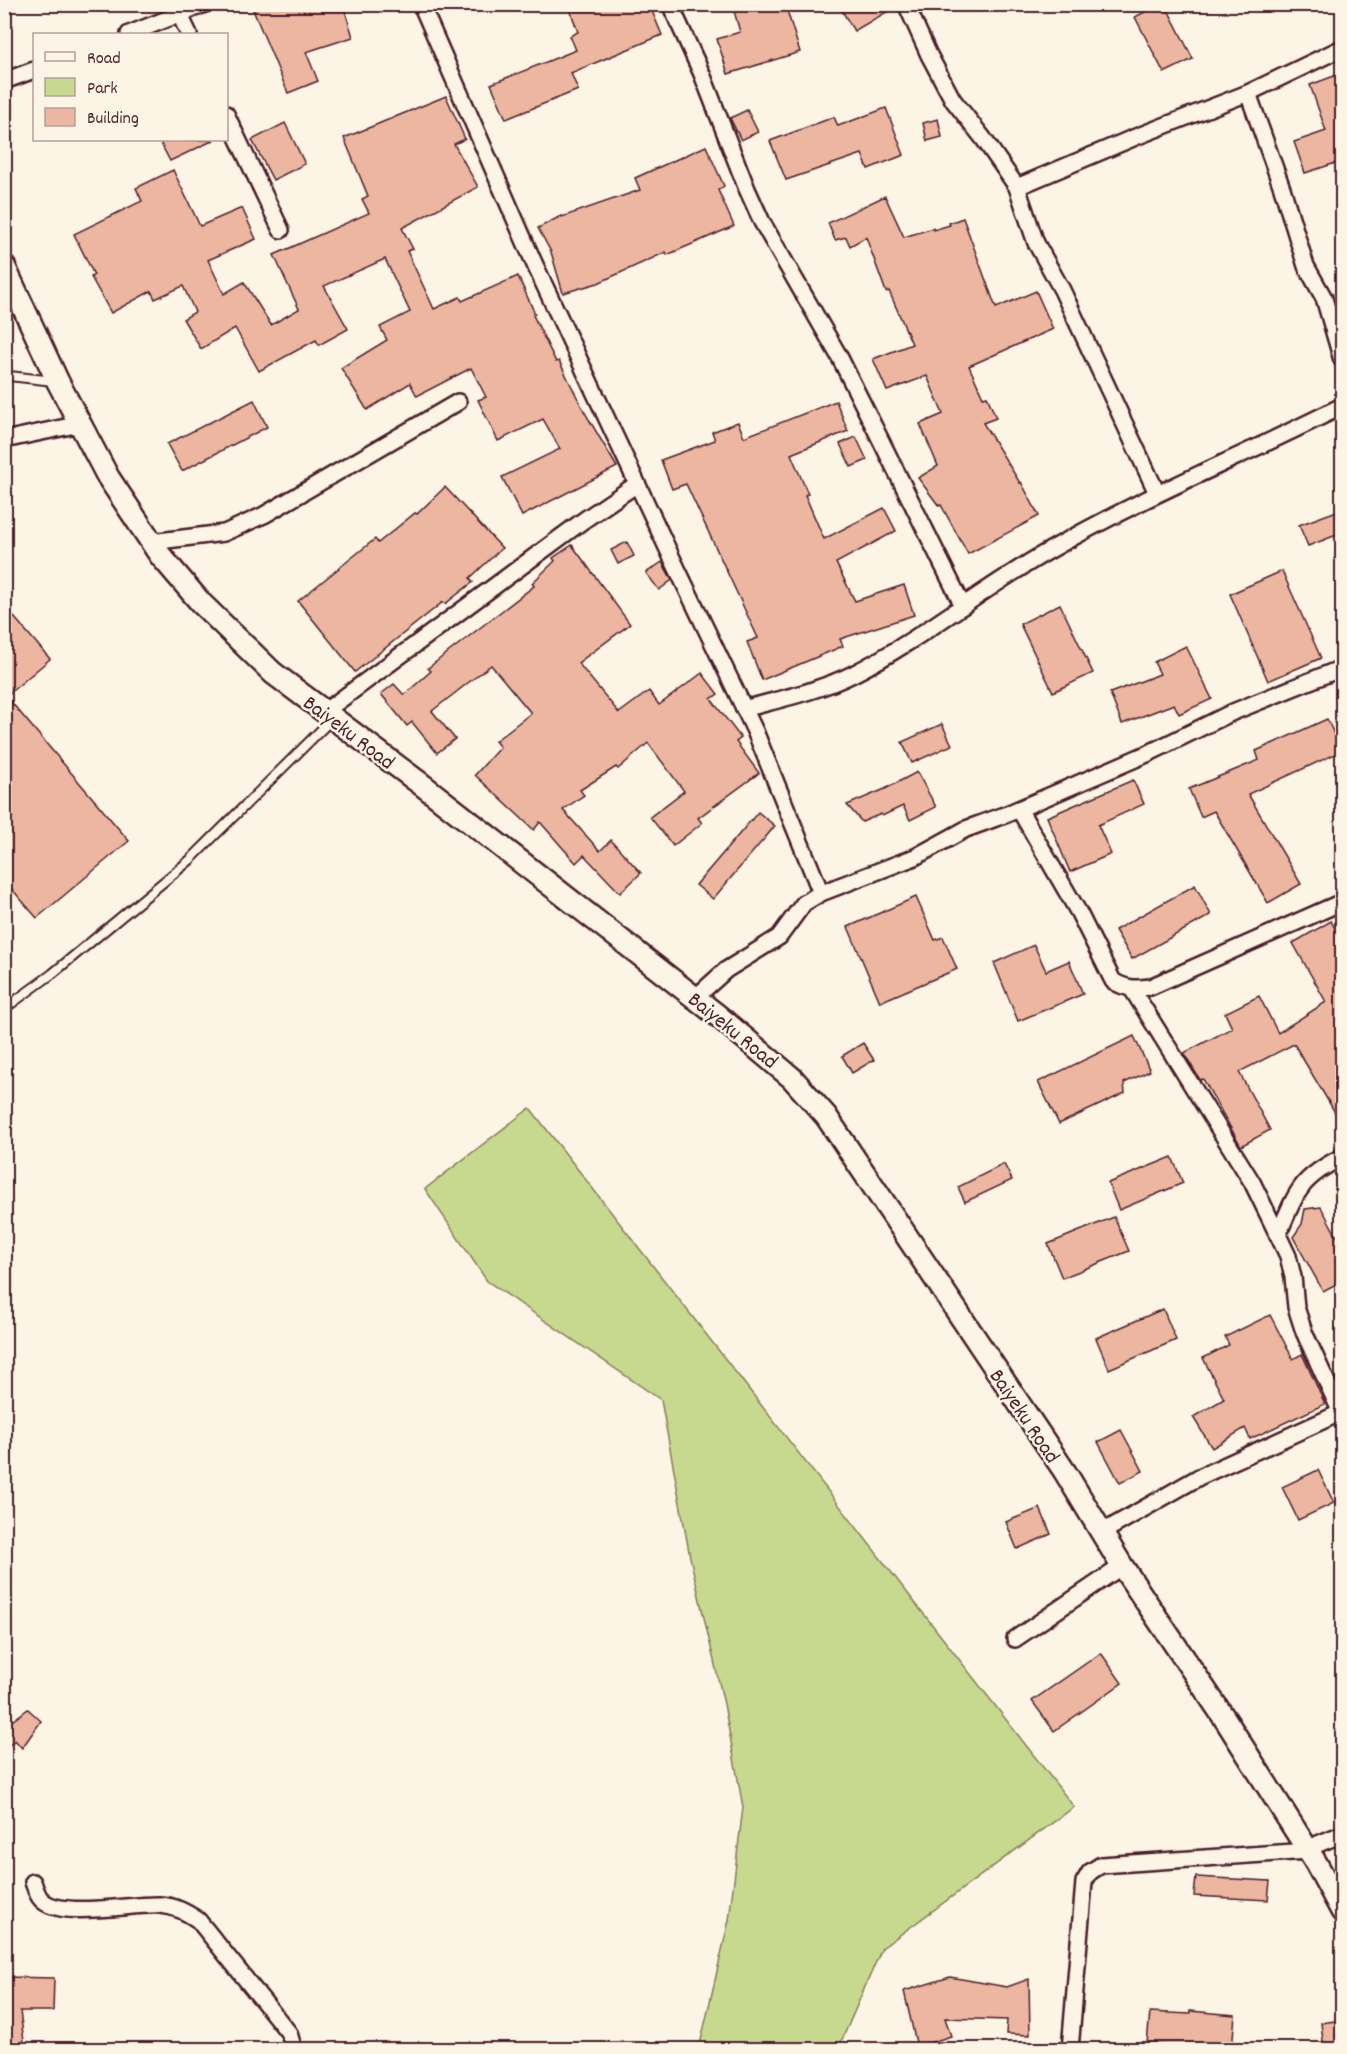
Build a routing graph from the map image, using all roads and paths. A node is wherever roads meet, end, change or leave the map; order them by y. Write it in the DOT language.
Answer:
graph roads {
  1 [pos="205,4"];
  2 [pos="421,4"];
  3 [pos="670,4"];
  4 [pos="906,4"];
  5 [pos="180,15"];
  6 [pos="132,33"];
  7 [pos="189,33"];
  8 [pos="1342,48"];
  9 [pos="33,70"];
  10 [pos="4,81"];
  11 [pos="1248,93"];
  12 [pos="228,118"];
  13 [pos="1017,187"];
  14 [pos="281,230"];
  15 [pos="4,266"];
  16 [pos="12,304"];
  17 [pos="1342,360"];
  18 [pos="4,374"];
  19 [pos="58,382"];
  20 [pos="458,402"];
  21 [pos="1342,406"];
  22 [pos="80,424"];
  23 [pos="4,440"];
  24 [pos="637,484"];
  25 [pos="1157,493"];
  26 [pos="151,542"];
  27 [pos="963,606"];
  28 [pos="1342,668"];
  29 [pos="744,709"];
  30 [pos="329,715"];
  31 [pos="1019,809"];
  32 [pos="821,893"];
  33 [pos="1342,902"];
  34 [pos="1132,989"];
  35 [pos="696,997"];
  36 [pos="4,1009"];
  37 [pos="1342,1157"];
  38 [pos="1278,1235"];
  39 [pos="1342,1412"];
  40 [pos="1101,1533"];
  41 [pos="1122,1566"];
  42 [pos="1015,1639"];
  43 [pos="1342,1834"];
  44 [pos="1309,1851"];
  45 [pos="33,1882"];
  46 [pos="1342,1911"];
  47 [pos="294,2049"];
  48 [pos="1070,2049"];
  1 -- 5 [label="street"];
  2 -- 24 [label="street"];
  3 -- 27 [label="street"];
  4 -- 13 [label="street"];
  5 -- 6 [label="street"];
  5 -- 7 [label="street"];
  8 -- 11 [label="street"];
  9 -- 10 [label="street"];
  11 -- 13 [label="street"];
  11 -- 17 [label="street"];
  12 -- 14 [label="street"];
  13 -- 25 [label="street"];
  15 -- 16 [label="main road, Baiyeku Road"];
  16 -- 19 [label="main road, Baiyeku Road"];
  18 -- 19 [label="lane"];
  19 -- 22 [label="main road, Baiyeku Road"];
  20 -- 26 [label="street"];
  21 -- 25 [label="street"];
  22 -- 23 [label="street"];
  22 -- 26 [label="main road, Baiyeku Road"];
  24 -- 29 [label="street"];
  24 -- 30 [label="street"];
  25 -- 27 [label="street"];
  26 -- 30 [label="main road, Baiyeku Road"];
  27 -- 29 [label="street"];
  28 -- 31 [label="street"];
  29 -- 32 [label="street"];
  30 -- 35 [label="main road, Baiyeku Road"];
  30 -- 36 [label="lane"];
  31 -- 32 [label="street"];
  31 -- 34 [label="street"];
  32 -- 35 [label="street"];
  33 -- 34 [label="street"];
  34 -- 38 [label="street"];
  35 -- 40 [label="main road, Baiyeku Road"];
  37 -- 38 [label="street"];
  38 -- 39 [label="street"];
  39 -- 40 [label="street"];
  40 -- 41 [label="main road, Baiyeku Road"];
  41 -- 42 [label="street"];
  41 -- 44 [label="main road, Baiyeku Road"];
  43 -- 44 [label="street"];
  44 -- 46 [label="main road, Baiyeku Road"];
  44 -- 48 [label="street"];
  45 -- 47 [label="street"];
}
